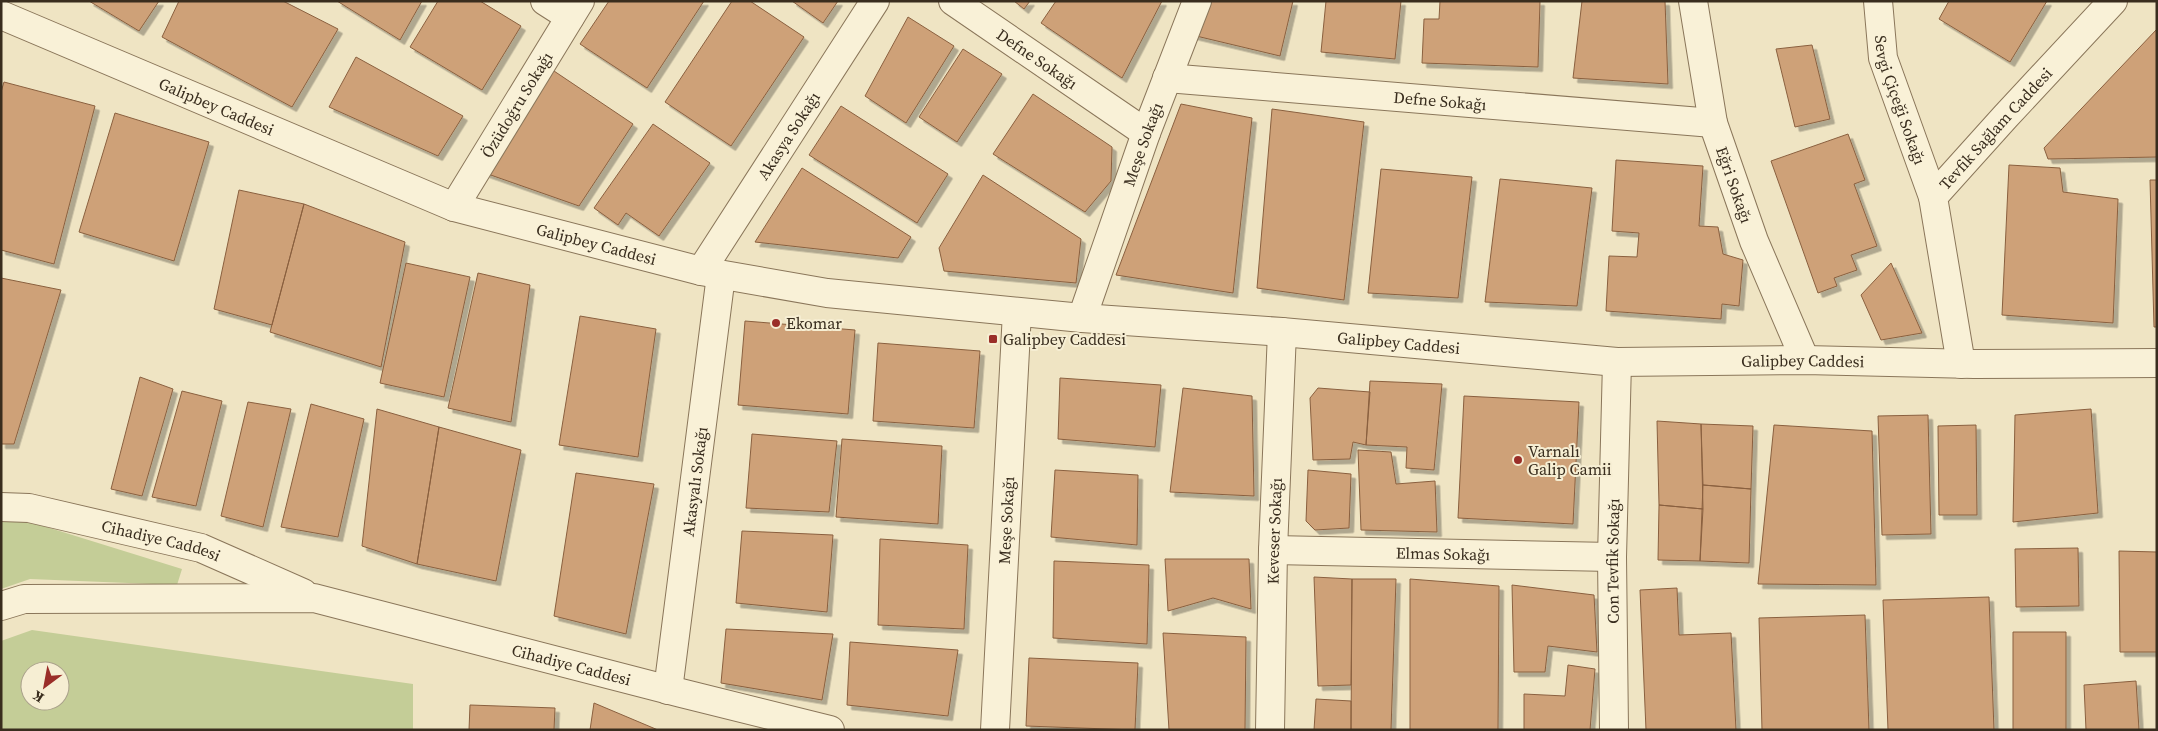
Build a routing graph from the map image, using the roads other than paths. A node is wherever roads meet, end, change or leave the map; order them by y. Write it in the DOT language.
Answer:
graph roads {
  1 [pos="545,1"];
  2 [pos="875,1"];
  3 [pos="953,1"];
  4 [pos="1197,1"];
  5 [pos="1693,1"];
  6 [pos="1878,1"];
  7 [pos="2113,1"];
  8 [pos="575,9"];
  9 [pos="1,15"];
  10 [pos="1167,78"];
  11 [pos="1713,123"];
  12 [pos="1146,133"];
  13 [pos="1933,197"];
  14 [pos="454,207"];
  15 [pos="711,273"];
  16 [pos="1017,312"];
  17 [pos="1082,318"];
  18 [pos="1282,332"];
  19 [pos="1805,360"];
  20 [pos="1617,362"];
  21 [pos="2157,363"];
  22 [pos="1961,364"];
  23 [pos="1,507"];
  24 [pos="1273,550"];
  25 [pos="1612,557"];
  26 [pos="314,598"];
  27 [pos="1,606"];
  28 [pos="668,690"];
  29 [pos="830,730"];
  30 [pos="995,730"];
  31 [pos="1270,730"];
  32 [pos="1614,730"];
  1 -- 8 [label="street"];
  2 -- 15 [label="street, Akasya Sokağı"];
  3 -- 12 [label="street, Defne Sokağı"];
  4 -- 10 [label="street, Meşe Sokağı"];
  5 -- 11 [label="street, Eğri Sokağı"];
  6 -- 13 [label="street, Sevgi Çiçeği Sokağı"];
  7 -- 13 [label="street, Tevfik Sağlam Caddesi"];
  8 -- 14 [label="street, Özüdoğru Sokağı"];
  9 -- 14 [label="street, Galipbey Caddesi"];
  10 -- 11 [label="street, Defne Sokağı"];
  10 -- 12 [label="street, Meşe Sokağı"];
  11 -- 19 [label="street, Eğri Sokağı"];
  12 -- 17 [label="street, Meşe Sokağı"];
  13 -- 22 [label="street, Tevfik Sağlam Caddesi"];
  14 -- 15 [label="street, Galipbey Caddesi"];
  15 -- 16 [label="street, Galipbey Caddesi"];
  15 -- 28 [label="street, Akasyalı Sokağı"];
  16 -- 17 [label="street, Galipbey Caddesi"];
  16 -- 30 [label="street, Meşe Sokağı"];
  17 -- 18 [label="street, Galipbey Caddesi"];
  18 -- 20 [label="street, Galipbey Caddesi"];
  18 -- 24 [label="street, Keveser Sokağı"];
  19 -- 20 [label="street, Galipbey Caddesi"];
  19 -- 22 [label="street, Galipbey Caddesi"];
  20 -- 25 [label="street, Con Tevfik Sokağı"];
  21 -- 22 [label="street, Galipbey Caddesi"];
  23 -- 26 [label="street, Cihadiye Caddesi"];
  24 -- 25 [label="street, Elmas Sokağı"];
  24 -- 31 [label="street, Keveser Sokağı"];
  25 -- 32 [label="street, Con Tevfik Sokağı"];
  26 -- 27 [label="street, Cihadiye Caddesi"];
  26 -- 28 [label="street, Cihadiye Caddesi"];
  28 -- 29 [label="street, Cihadiye Caddesi"];
}
